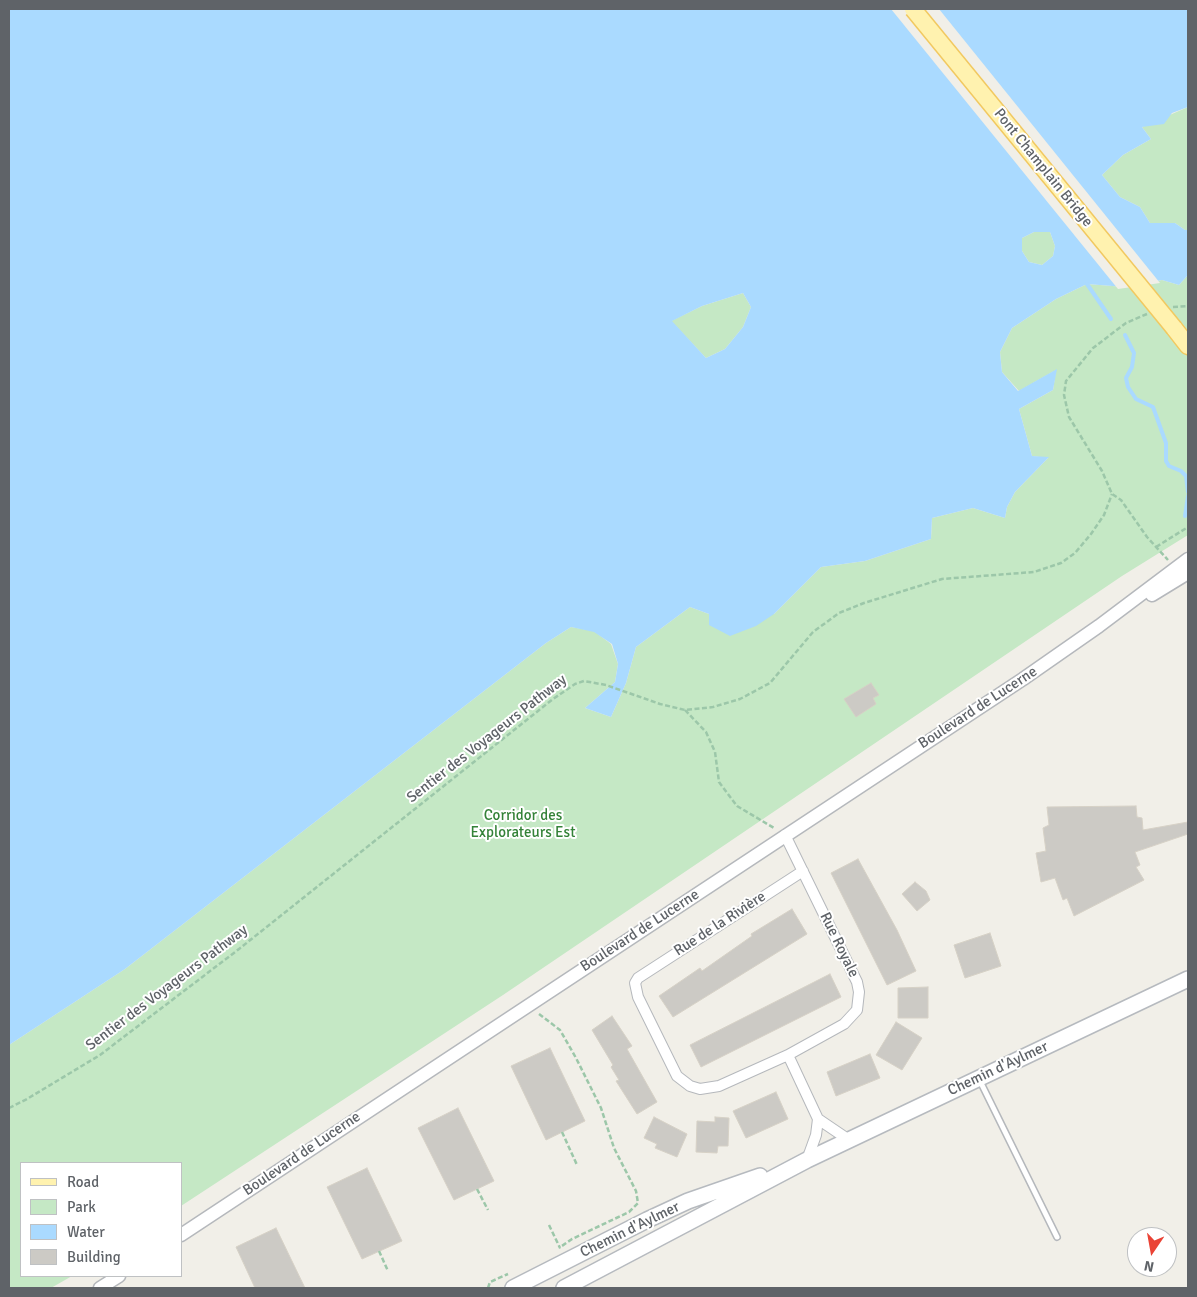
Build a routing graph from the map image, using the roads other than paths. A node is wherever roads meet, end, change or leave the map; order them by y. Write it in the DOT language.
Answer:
graph roads {
  1 [pos="913,9"];
  2 [pos="1188,346"];
  3 [pos="1188,559"];
  4 [pos="1182,571"];
  5 [pos="785,835"];
  6 [pos="803,871"];
  7 [pos="638,978"];
  8 [pos="1188,979"];
  9 [pos="788,1055"];
  10 [pos="979,1078"];
  11 [pos="818,1119"];
  12 [pos="848,1140"];
  13 [pos="807,1160"];
  14 [pos="182,1234"];
  15 [pos="1058,1237"];
  16 [pos="591,1274"];
  17 [pos="117,1277"];
  18 [pos="100,1288"];
  19 [pos="513,1288"];
  20 [pos="564,1288"];
  21 [pos="572,1288"];
  1 -- 2 [label="main road, Pont Champlain Bridge, bridge"];
  3 -- 4 [label="street, Boulevard de Lucerne"];
  4 -- 5 [label="street, Boulevard de Lucerne"];
  5 -- 6 [label="street, Rue Royale"];
  5 -- 14 [label="street, Boulevard de Lucerne"];
  6 -- 7 [label="street, Rue de la Rivière"];
  6 -- 9 [label="street, Rue Royale"];
  7 -- 9 [label="street, Rue Royale"];
  8 -- 10 [label="main road, Chemin d'Aylmer"];
  9 -- 11 [label="street"];
  10 -- 12 [label="main road, Chemin d'Aylmer"];
  10 -- 15 [label="lane"];
  11 -- 12 [label="street"];
  11 -- 13 [label="street"];
  12 -- 13 [label="main road, Chemin d'Aylmer"];
  13 -- 16 [label="main road, Chemin d'Aylmer"];
  13 -- 19 [label="main road, Chemin d'Aylmer"];
  16 -- 20 [label="main road, Chemin d'Aylmer"];
  16 -- 21 [label="main road"];
  17 -- 18 [label="street"];
}
